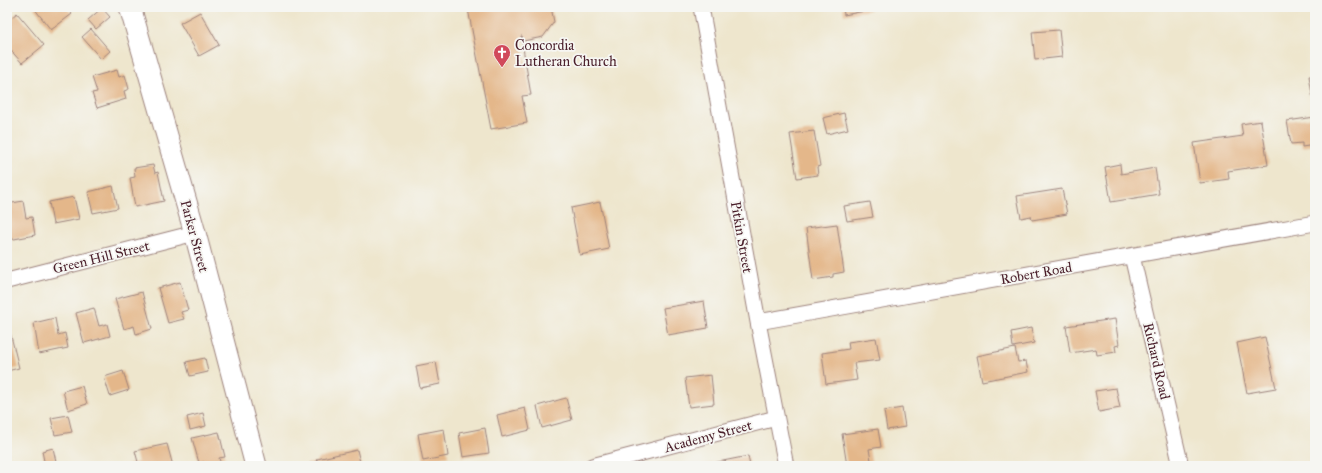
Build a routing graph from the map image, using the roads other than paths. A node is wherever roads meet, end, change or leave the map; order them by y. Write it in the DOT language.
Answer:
graph roads {
  1 [pos="130,7"];
  2 [pos="701,7"];
  3 [pos="1315,223"];
  4 [pos="195,233"];
  5 [pos="1132,256"];
  6 [pos="7,281"];
  7 [pos="758,322"];
  8 [pos="776,418"];
  9 [pos="256,466"];
  10 [pos="592,466"];
  11 [pos="786,466"];
  12 [pos="1181,466"];
  1 -- 4 [label="street, Parker Street"];
  2 -- 7 [label="street, Pitkin Street"];
  3 -- 5 [label="street, Robert Road"];
  4 -- 6 [label="street, Green Hill Street"];
  4 -- 9 [label="street, Parker Street"];
  5 -- 7 [label="street, Robert Road"];
  5 -- 12 [label="street, Richard Road"];
  7 -- 8 [label="street, Pitkin Street"];
  8 -- 10 [label="street, Academy Street"];
  8 -- 11 [label="street, Pitkin Street"];
}
